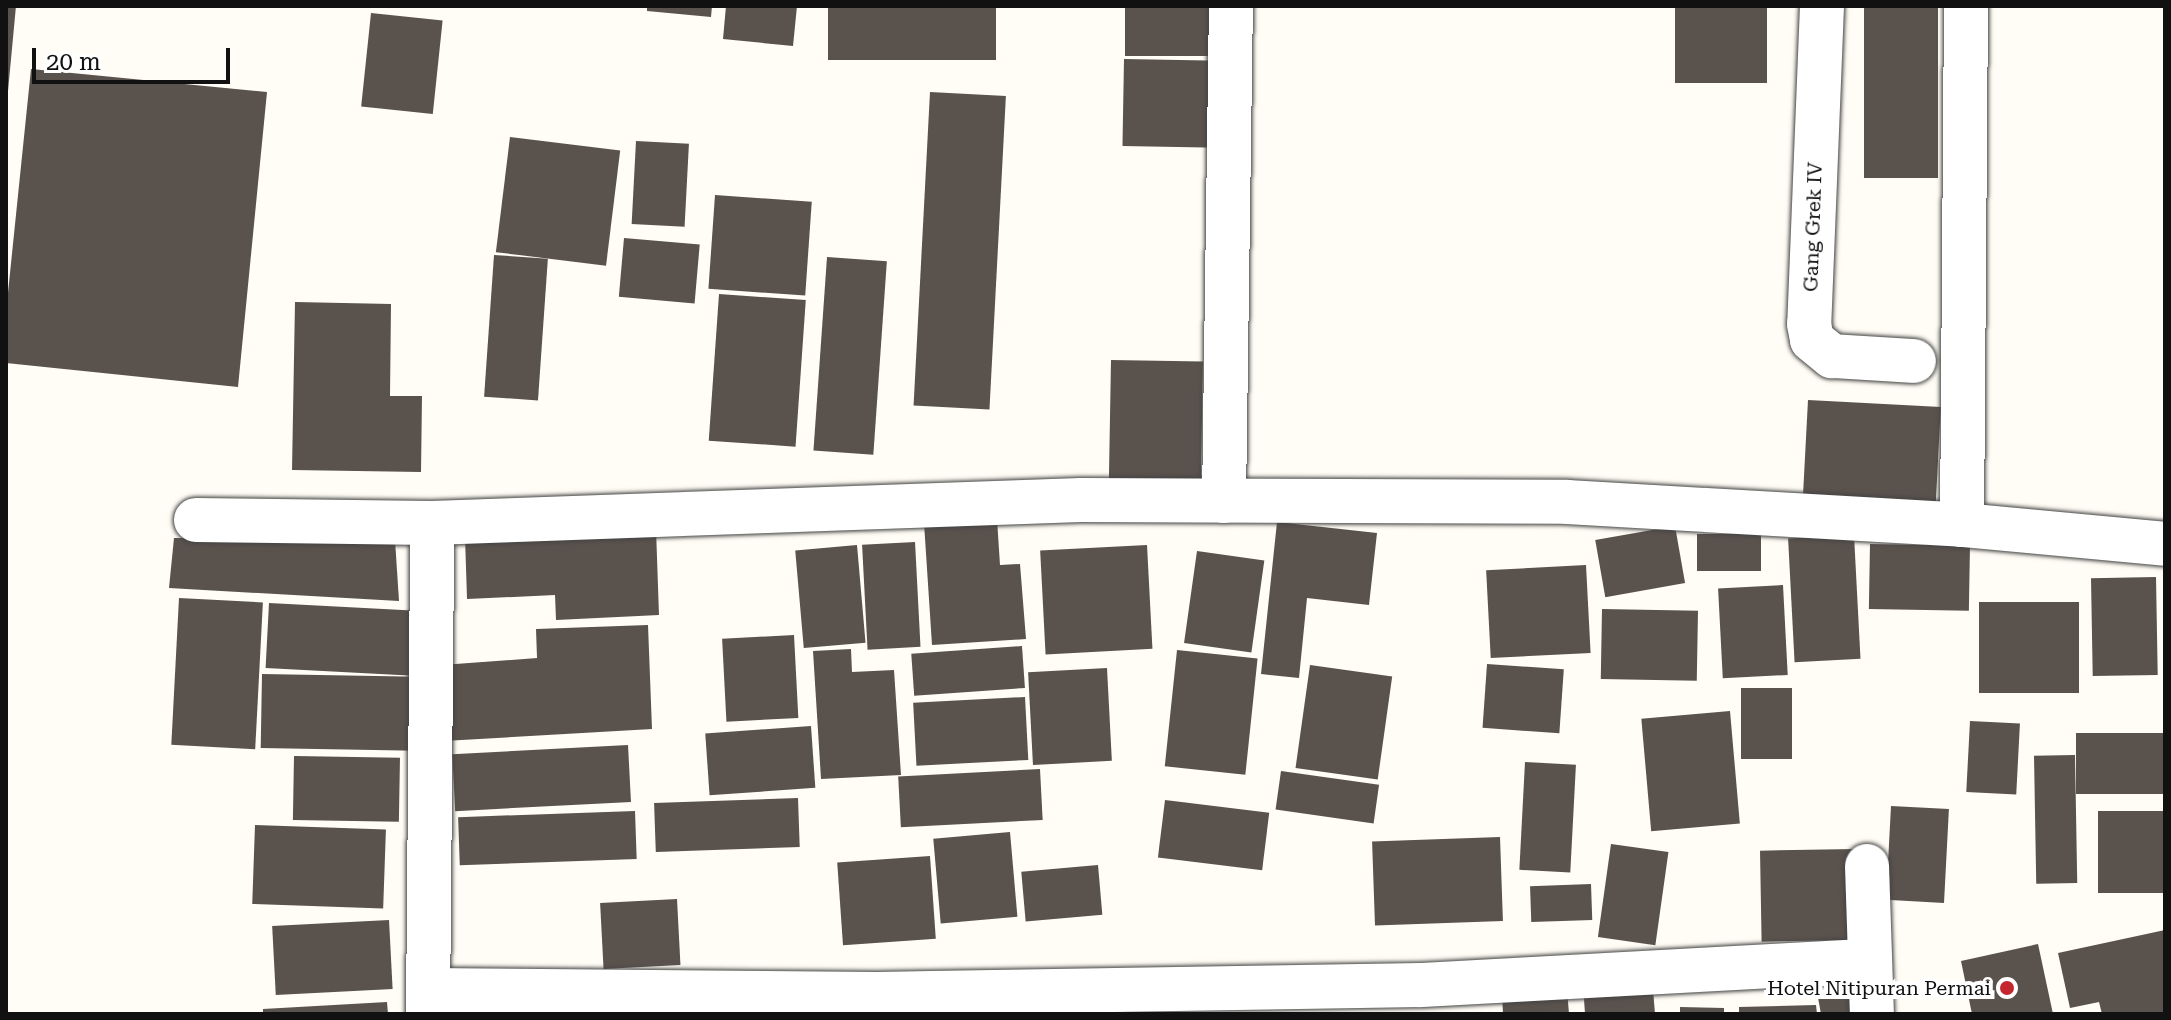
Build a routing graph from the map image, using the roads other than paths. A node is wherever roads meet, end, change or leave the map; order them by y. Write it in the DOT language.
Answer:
graph roads {
  1 [pos="1231,6"];
  2 [pos="1822,6"];
  3 [pos="1966,6"];
  4 [pos="1914,361"];
  5 [pos="1224,501"];
  6 [pos="196,520"];
  7 [pos="432,523"];
  8 [pos="1962,525"];
  9 [pos="2165,544"];
  10 [pos="1867,866"];
  11 [pos="1869,961"];
  12 [pos="1422,999"];
  13 [pos="428,1002"];
  14 [pos="1872,1014"];
  1 -- 5 [label="street"];
  2 -- 4 [label="street, Gang Grek IV"];
  3 -- 8 [label="street"];
  5 -- 7 [label="street"];
  5 -- 8 [label="street"];
  6 -- 7 [label="street"];
  7 -- 13 [label="street"];
  8 -- 9 [label="street"];
  10 -- 11 [label="street"];
  11 -- 12 [label="street"];
  11 -- 14 [label="street"];
  12 -- 13 [label="street"];
}
